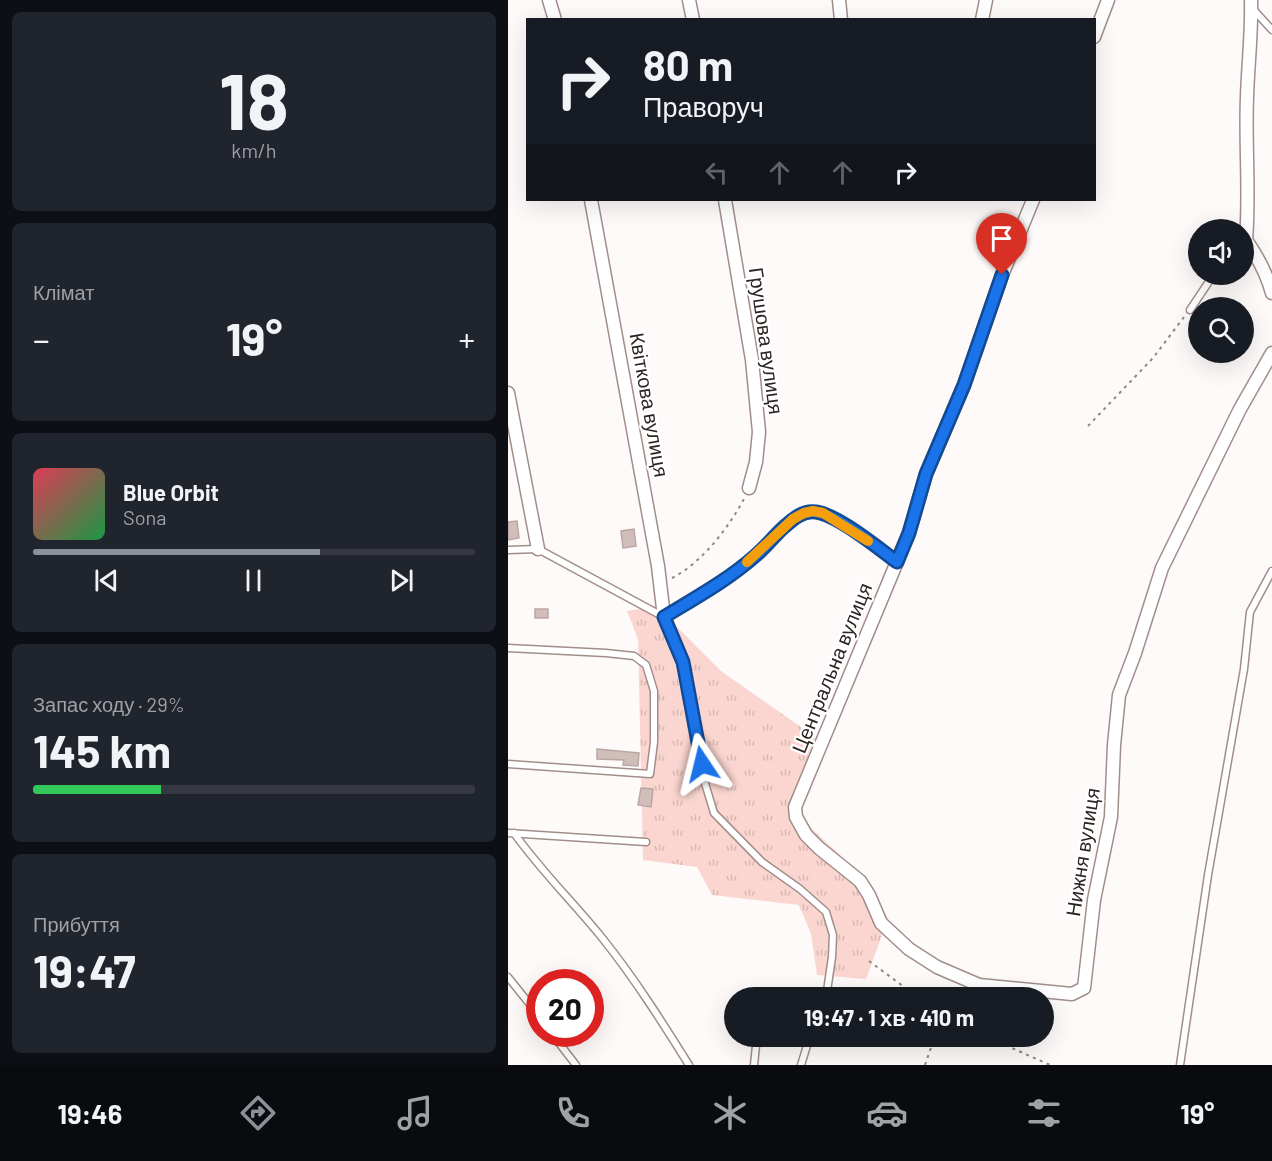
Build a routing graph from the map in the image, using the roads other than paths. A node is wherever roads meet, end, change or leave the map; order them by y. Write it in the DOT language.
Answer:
graph roads {
  1 [pos="549,0"];
  2 [pos="689,0"];
  3 [pos="839,0"];
  4 [pos="986,0"];
  5 [pos="1108,0"];
  6 [pos="1251,4"];
  7 [pos="554,18"];
  8 [pos="692,18"];
  9 [pos="841,18"];
  10 [pos="982,18"];
  11 [pos="1272,30"];
  12 [pos="1096,32"];
  13 [pos="591,201"];
  14 [pos="725,201"];
  15 [pos="1033,201"];
  16 [pos="1247,219"];
  17 [pos="1254,251"];
  18 [pos="1272,293"];
  19 [pos="1272,353"];
  20 [pos="508,393"];
  21 [pos="749,488"];
  22 [pos="538,549"];
  23 [pos="508,550"];
  24 [pos="897,562"];
  25 [pos="1272,571"];
  26 [pos="664,617"];
  27 [pos="508,648"];
  28 [pos="508,764"];
  29 [pos="806,781"];
  30 [pos="511,833"];
  31 [pos="646,842"];
  32 [pos="508,977"];
  33 [pos="828,987"];
  34 [pos="526,1000"];
  35 [pos="562,1047"];
  36 [pos="756,1047"];
  37 [pos="807,1047"];
  38 [pos="576,1065"];
  39 [pos="688,1065"];
  40 [pos="754,1065"];
  41 [pos="801,1065"];
  42 [pos="1180,1065"];
  1 -- 7 [label="street"];
  2 -- 8 [label="street"];
  3 -- 9 [label="street"];
  4 -- 10 [label="street"];
  5 -- 12 [label="street"];
  6 -- 11 [label="lane"];
  6 -- 16 [label="street"];
  13 -- 26 [label="street, Квіткова вулиця"];
  14 -- 21 [label="street, Грушова вулиця"];
  15 -- 24 [label="street, Центральна вулиця"];
  17 -- 18 [label="street"];
  19 -- 29 [label="street, Нижня вулиця"];
  20 -- 22 [label="street"];
  22 -- 23 [label="lane"];
  22 -- 26 [label="lane"];
  24 -- 26 [label="lane"];
  24 -- 29 [label="street, Центральна вулиця"];
  25 -- 42 [label="lane"];
  26 -- 33 [label="lane"];
  27 -- 28 [label="lane"];
  30 -- 31 [label="lane"];
  30 -- 39 [label="lane"];
  32 -- 34 [label="lane"];
  35 -- 38 [label="lane"];
  36 -- 40 [label="lane"];
  37 -- 41 [label="lane"];
}
